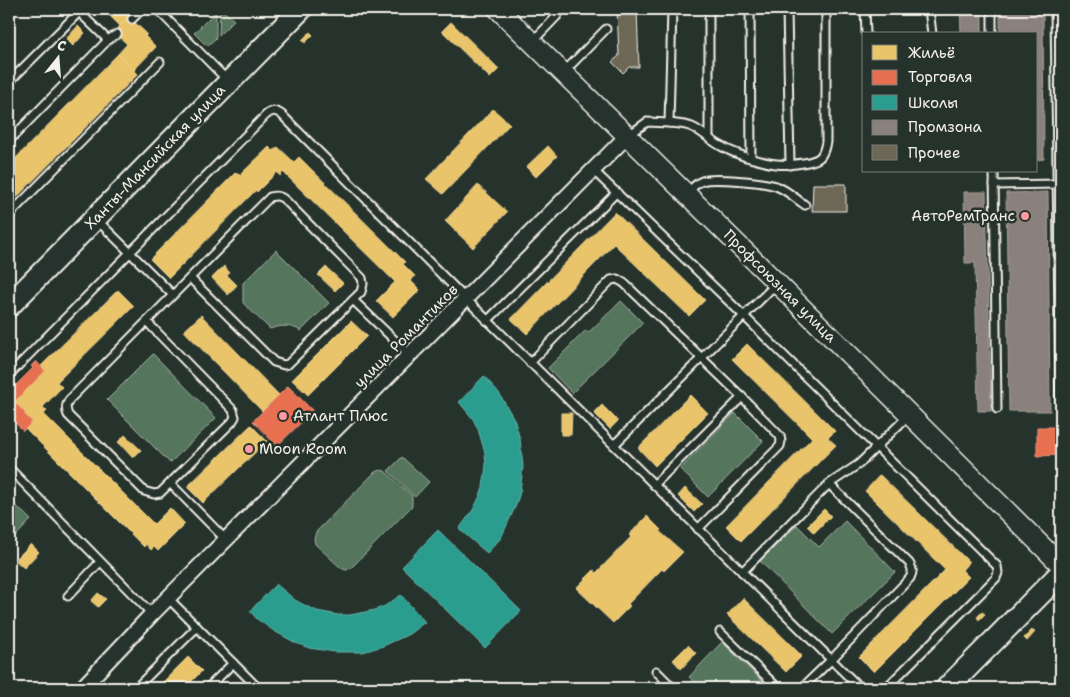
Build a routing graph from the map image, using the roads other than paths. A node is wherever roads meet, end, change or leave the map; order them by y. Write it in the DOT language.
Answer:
graph roads {
  1 [pos="142,9"];
  2 [pos="157,9"];
  3 [pos="301,9"];
  4 [pos="498,9"];
  5 [pos="558,9"];
  6 [pos="672,9"];
  7 [pos="709,9"];
  8 [pos="750,9"];
  9 [pos="787,9"];
  10 [pos="826,9"];
  11 [pos="865,9"];
  12 [pos="929,9"];
  13 [pos="992,9"];
  14 [pos="1055,9"];
  15 [pos="77,10"];
  16 [pos="132,19"];
  17 [pos="606,29"];
  18 [pos="866,32"];
  19 [pos="932,32"];
  20 [pos="992,32"];
  21 [pos="117,34"];
  22 [pos="108,40"];
  23 [pos="532,42"];
  24 [pos="160,62"];
  25 [pos="563,72"];
  26 [pos="9,82"];
  27 [pos="229,82"];
  28 [pos="670,123"];
  29 [pos="627,136"];
  30 [pos="709,138"];
  31 [pos="9,142"];
  32 [pos="750,158"];
  33 [pos="790,165"];
  34 [pos="593,170"];
  35 [pos="994,172"];
  36 [pos="1059,184"];
  37 [pos="994,185"];
  38 [pos="617,192"];
  39 [pos="686,194"];
  40 [pos="805,205"];
  41 [pos="9,215"];
  42 [pos="95,218"];
  43 [pos="130,252"];
  44 [pos="190,278"];
  45 [pos="777,283"];
  46 [pos="173,295"];
  47 [pos="353,300"];
  48 [pos="466,300"];
  49 [pos="9,306"];
  50 [pos="744,316"];
  51 [pos="487,320"];
  52 [pos="146,322"];
  53 [pos="410,356"];
  54 [pos="702,358"];
  55 [pos="530,363"];
  56 [pos="9,375"];
  57 [pos="742,397"];
  58 [pos="1060,402"];
  59 [pos="996,409"];
  60 [pos="909,415"];
  61 [pos="614,445"];
  62 [pos="876,448"];
  63 [pos="9,468"];
  64 [pos="170,483"];
  65 [pos="829,484"];
  66 [pos="654,485"];
  67 [pos="698,529"];
  68 [pos="226,540"];
  69 [pos="100,562"];
  70 [pos="1061,565"];
  71 [pos="742,572"];
  72 [pos="1061,572"];
  73 [pos="68,596"];
  74 [pos="168,598"];
  75 [pos="152,614"];
  76 [pos="197,627"];
  77 [pos="720,632"];
  78 [pos="831,660"];
  79 [pos="233,663"];
  80 [pos="656,671"];
  81 [pos="82,688"];
  82 [pos="136,688"];
  83 [pos="208,688"];
  84 [pos="258,688"];
  85 [pos="673,688"];
  86 [pos="778,688"];
  87 [pos="802,688"];
  88 [pos="860,688"];
  89 [pos="886,688"];
  90 [pos="947,688"];
  1 -- 16 [label="lane"];
  2 -- 27 [label="lane"];
  3 -- 27 [label="main road, Ханты-Мансийская улица"];
  4 -- 23 [label="main road, Профсоюзная улица"];
  5 -- 23 [label="lane"];
  6 -- 28 [label="lane"];
  7 -- 30 [label="lane"];
  8 -- 32 [label="lane"];
  9 -- 33 [label="lane"];
  10 -- 33 [label="lane"];
  11 -- 18 [label="lane"];
  12 -- 19 [label="lane"];
  13 -- 20 [label="lane"];
  14 -- 36 [label="lane"];
  15 -- 22 [label="lane"];
  15 -- 26 [label="lane"];
  17 -- 25 [label="lane"];
  21 -- 22 [label="lane"];
  22 -- 31 [label="lane"];
  23 -- 25 [label="main road, Профсоюзная улица"];
  24 -- 41 [label="lane"];
  25 -- 29 [label="main road, Профсоюзная улица"];
  27 -- 42 [label="main road, Ханты-Мансийская улица"];
  28 -- 29 [label="lane"];
  28 -- 30 [label="lane"];
  29 -- 34 [label="street, улица Романтиков"];
  29 -- 39 [label="main road, Профсоюзная улица"];
  30 -- 32 [label="lane"];
  32 -- 33 [label="lane"];
  34 -- 38 [label="lane"];
  34 -- 48 [label="street, улица Романтиков"];
  35 -- 37 [label="lane"];
  36 -- 37 [label="lane"];
  36 -- 58 [label="lane"];
  37 -- 59 [label="lane"];
  38 -- 50 [label="lane"];
  38 -- 51 [label="lane"];
  39 -- 40 [label="lane"];
  39 -- 45 [label="main road, Профсоюзная улица"];
  42 -- 43 [label="lane"];
  42 -- 49 [label="main road, Ханты-Мансийская улица"];
  43 -- 46 [label="lane"];
  43 -- 48 [label="lane"];
  43 -- 56 [label="lane"];
  44 -- 46 [label="lane"];
  44 -- 47 [label="lane"];
  44 -- 47 [label="lane"];
  45 -- 50 [label="lane"];
  45 -- 60 [label="main road, Профсоюзная улица"];
  46 -- 52 [label="lane"];
  47 -- 53 [label="lane"];
  48 -- 51 [label="lane"];
  48 -- 53 [label="street, улица Романтиков"];
  50 -- 54 [label="lane"];
  50 -- 62 [label="lane"];
  51 -- 55 [label="lane"];
  52 -- 64 [label="lane"];
  52 -- 64 [label="lane"];
  53 -- 68 [label="street, улица Романтиков"];
  54 -- 55 [label="lane"];
  54 -- 57 [label="lane"];
  54 -- 61 [label="lane"];
  55 -- 61 [label="lane"];
  57 -- 66 [label="lane"];
  57 -- 67 [label="lane"];
  60 -- 62 [label="lane"];
  60 -- 70 [label="main road, Профсоюзная улица"];
  61 -- 66 [label="lane"];
  62 -- 65 [label="lane"];
  62 -- 89 [label="lane"];
  63 -- 69 [label="lane"];
  64 -- 68 [label="lane"];
  65 -- 71 [label="lane"];
  65 -- 78 [label="lane"];
  66 -- 67 [label="lane"];
  67 -- 71 [label="lane"];
  68 -- 74 [label="street, улица Романтиков"];
  69 -- 73 [label="lane"];
  69 -- 75 [label="lane"];
  71 -- 78 [label="lane"];
  72 -- 90 [label="main road"];
  74 -- 75 [label="street, улица Романтиков"];
  74 -- 76 [label="lane"];
  75 -- 81 [label="street, улица Романтиков"];
  76 -- 79 [label="lane"];
  76 -- 82 [label="lane"];
  77 -- 86 [label="lane"];
  78 -- 87 [label="lane"];
  78 -- 88 [label="lane"];
  79 -- 83 [label="lane"];
  79 -- 84 [label="lane"];
  80 -- 85 [label="lane"];
}
